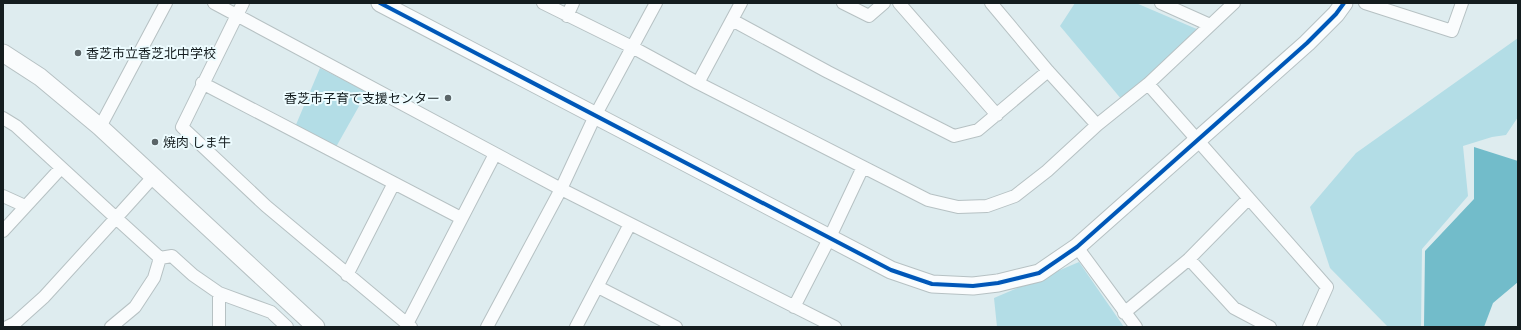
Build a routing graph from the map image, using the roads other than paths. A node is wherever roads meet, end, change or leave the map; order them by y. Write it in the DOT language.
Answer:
graph roads {
  1 [pos="166,3"];
  2 [pos="214,3"];
  3 [pos="243,3"];
  4 [pos="380,3"];
  5 [pos="543,3"];
  6 [pos="573,3"];
  7 [pos="656,3"];
  8 [pos="741,3"];
  9 [pos="843,3"];
  10 [pos="884,3"];
  11 [pos="899,3"];
  12 [pos="991,3"];
  13 [pos="1161,3"];
  14 [pos="1234,3"];
  15 [pos="1344,3"];
  16 [pos="1365,3"];
  17 [pos="1462,3"];
  18 [pos="237,14"];
  19 [pos="567,16"];
  20 [pos="732,20"];
  21 [pos="1210,24"];
  22 [pos="632,47"];
  23 [pos="3,53"];
  24 [pos="1048,71"];
  25 [pos="202,83"];
  26 [pos="698,83"];
  27 [pos="1148,84"];
  28 [pos="997,115"];
  29 [pos="595,116"];
  30 [pos="3,118"];
  31 [pos="1097,125"];
  32 [pos="100,127"];
  33 [pos="1197,140"];
  34 [pos="495,154"];
  35 [pos="863,167"];
  36 [pos="61,168"];
  37 [pos="153,177"];
  38 [pos="394,183"];
  39 [pos="561,189"];
  40 [pos="3,196"];
  41 [pos="1248,199"];
  42 [pos="25,206"];
  43 [pos="116,218"];
  44 [pos="461,218"];
  45 [pos="630,224"];
  46 [pos="3,231"];
  47 [pos="829,239"];
  48 [pos="1077,247"];
  49 [pos="160,258"];
  50 [pos="1189,259"];
  51 [pos="347,275"];
  52 [pos="598,287"];
  53 [pos="218,293"];
  54 [pos="794,307"];
  55 [pos="1124,313"];
  56 [pos="409,325"];
  57 [pos="7,327"];
  58 [pos="111,327"];
  59 [pos="219,327"];
  60 [pos="287,327"];
  61 [pos="316,327"];
  62 [pos="487,327"];
  63 [pos="576,327"];
  64 [pos="676,327"];
  65 [pos="835,327"];
  66 [pos="1136,327"];
  67 [pos="1270,327"];
  68 [pos="1309,327"];
  1 -- 32 [label="street"];
  2 -- 18 [label="street"];
  3 -- 18 [label="street"];
  4 -- 29 [label="street"];
  5 -- 19 [label="street"];
  6 -- 19 [label="street"];
  7 -- 22 [label="street"];
  8 -- 20 [label="street"];
  9 -- 10 [label="street"];
  11 -- 28 [label="street"];
  12 -- 24 [label="street"];
  13 -- 21 [label="street"];
  14 -- 21 [label="street"];
  15 -- 33 [label="street"];
  16 -- 17 [label="street"];
  18 -- 25 [label="street"];
  18 -- 34 [label="street"];
  19 -- 22 [label="street"];
  20 -- 26 [label="street"];
  20 -- 28 [label="street"];
  21 -- 27 [label="street"];
  22 -- 26 [label="street"];
  22 -- 29 [label="street"];
  23 -- 32 [label="street"];
  24 -- 28 [label="street"];
  24 -- 31 [label="street"];
  25 -- 38 [label="street"];
  25 -- 51 [label="street"];
  26 -- 35 [label="street"];
  27 -- 31 [label="street"];
  27 -- 33 [label="street"];
  29 -- 39 [label="street"];
  29 -- 47 [label="street"];
  30 -- 36 [label="street"];
  31 -- 35 [label="street"];
  32 -- 37 [label="street"];
  33 -- 41 [label="street"];
  33 -- 48 [label="street"];
  34 -- 39 [label="street"];
  34 -- 44 [label="street"];
  35 -- 47 [label="street"];
  36 -- 42 [label="street"];
  36 -- 43 [label="street"];
  37 -- 43 [label="street"];
  37 -- 61 [label="street"];
  38 -- 44 [label="street"];
  38 -- 51 [label="street"];
  39 -- 45 [label="street"];
  39 -- 62 [label="street"];
  40 -- 42 [label="street"];
  41 -- 50 [label="street"];
  41 -- 68 [label="street"];
  42 -- 46 [label="street"];
  43 -- 49 [label="street"];
  43 -- 57 [label="street"];
  44 -- 56 [label="street"];
  45 -- 52 [label="street"];
  45 -- 54 [label="street"];
  47 -- 48 [label="street"];
  47 -- 54 [label="street"];
  48 -- 55 [label="street"];
  49 -- 53 [label="street"];
  49 -- 58 [label="street"];
  50 -- 55 [label="street"];
  50 -- 67 [label="street"];
  51 -- 56 [label="street"];
  52 -- 63 [label="street"];
  52 -- 64 [label="street"];
  53 -- 59 [label="street"];
  53 -- 60 [label="street"];
  54 -- 65 [label="street"];
  55 -- 66 [label="street"];
}
